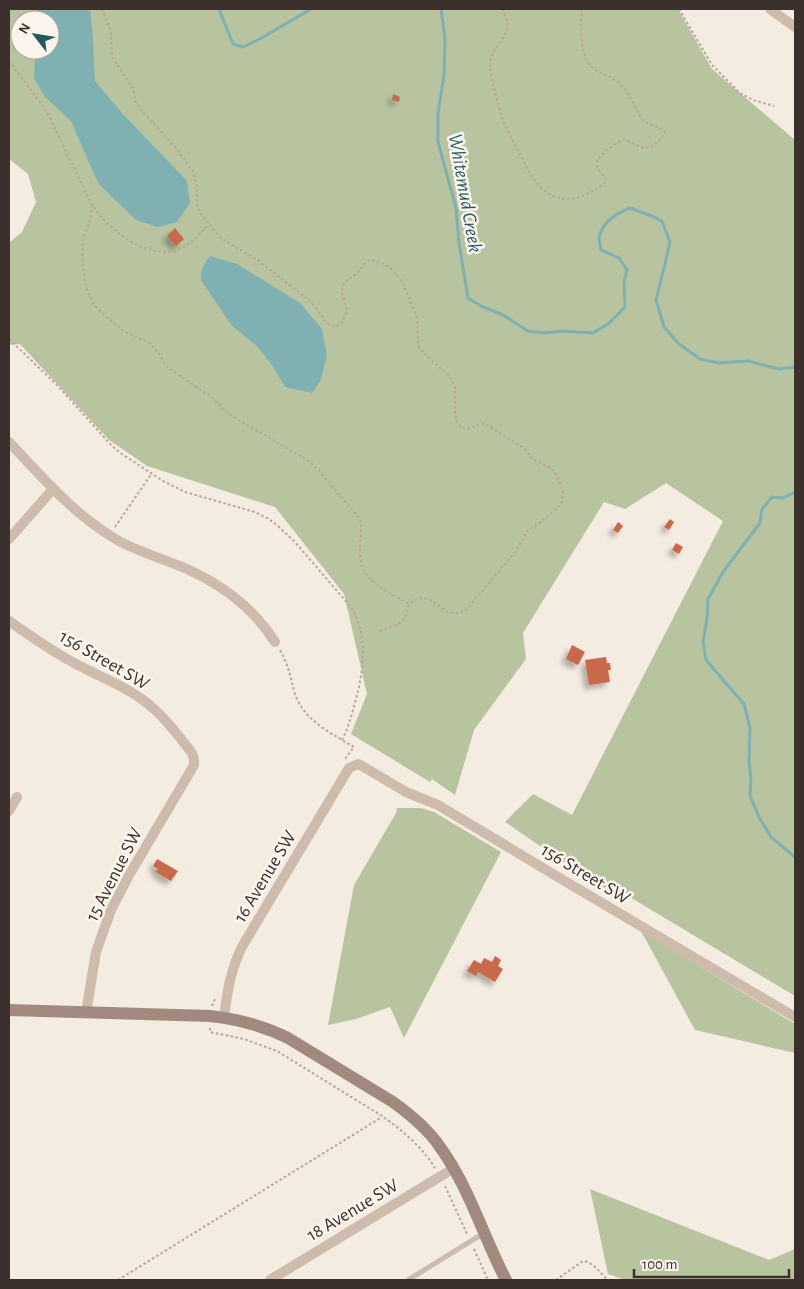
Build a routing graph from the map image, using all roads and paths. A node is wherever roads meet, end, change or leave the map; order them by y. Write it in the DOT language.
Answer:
graph roads {
  1 [pos="102,9"];
  2 [pos="502,9"];
  3 [pos="581,9"];
  4 [pos="679,9"];
  5 [pos="770,9"];
  6 [pos="795,27"];
  7 [pos="9,61"];
  8 [pos="774,106"];
  9 [pos="92,205"];
  10 [pos="210,225"];
  11 [pos="9,339"];
  12 [pos="9,442"];
  13 [pos="152,473"];
  14 [pos="53,489"];
  15 [pos="109,535"];
  16 [pos="9,539"];
  17 [pos="409,604"];
  18 [pos="9,621"];
  19 [pos="380,631"];
  20 [pos="275,642"];
  21 [pos="342,740"];
  22 [pos="194,759"];
  23 [pos="358,764"];
  24 [pos="340,766"];
  25 [pos="17,798"];
  26 [pos="9,811"];
  27 [pos="217,991"];
  28 [pos="212,1004"];
  29 [pos="9,1010"];
  30 [pos="86,1013"];
  31 [pos="795,1017"];
  32 [pos="224,1018"];
  33 [pos="210,1032"];
  34 [pos="382,1116"];
  35 [pos="433,1165"];
  36 [pos="454,1168"];
  37 [pos="484,1232"];
  38 [pos="118,1280"];
  39 [pos="270,1280"];
  40 [pos="408,1280"];
  41 [pos="506,1280"];
  42 [pos="556,1280"];
  43 [pos="608,1280"];
  1 -- 10 [label="path"];
  2 -- 3 [label="path"];
  4 -- 8 [label="path"];
  5 -- 6 [label="street"];
  7 -- 9 [label="path"];
  9 -- 10 [label="path"];
  9 -- 17 [label="path"];
  10 -- 17 [label="path"];
  11 -- 13 [label="path"];
  12 -- 14 [label="street"];
  13 -- 15 [label="path"];
  13 -- 21 [label="path"];
  14 -- 15 [label="street"];
  14 -- 16 [label="street"];
  15 -- 20 [label="street"];
  17 -- 19 [label="path"];
  18 -- 22 [label="street, 156 Street SW"];
  20 -- 21 [label="path"];
  21 -- 24 [label="path"];
  22 -- 30 [label="street, 15 Avenue SW"];
  23 -- 31 [label="street, 156 Street SW"];
  23 -- 32 [label="street, 16 Avenue SW"];
  25 -- 26 [label="street"];
  27 -- 28 [label="path"];
  29 -- 30 [label="street"];
  30 -- 32 [label="street"];
  32 -- 36 [label="street"];
  33 -- 34 [label="path"];
  34 -- 35 [label="path"];
  34 -- 38 [label="path"];
  36 -- 37 [label="street"];
  36 -- 39 [label="street, 18 Avenue SW"];
  37 -- 40 [label="lane"];
  37 -- 41 [label="street"];
  42 -- 43 [label="path"];
}
